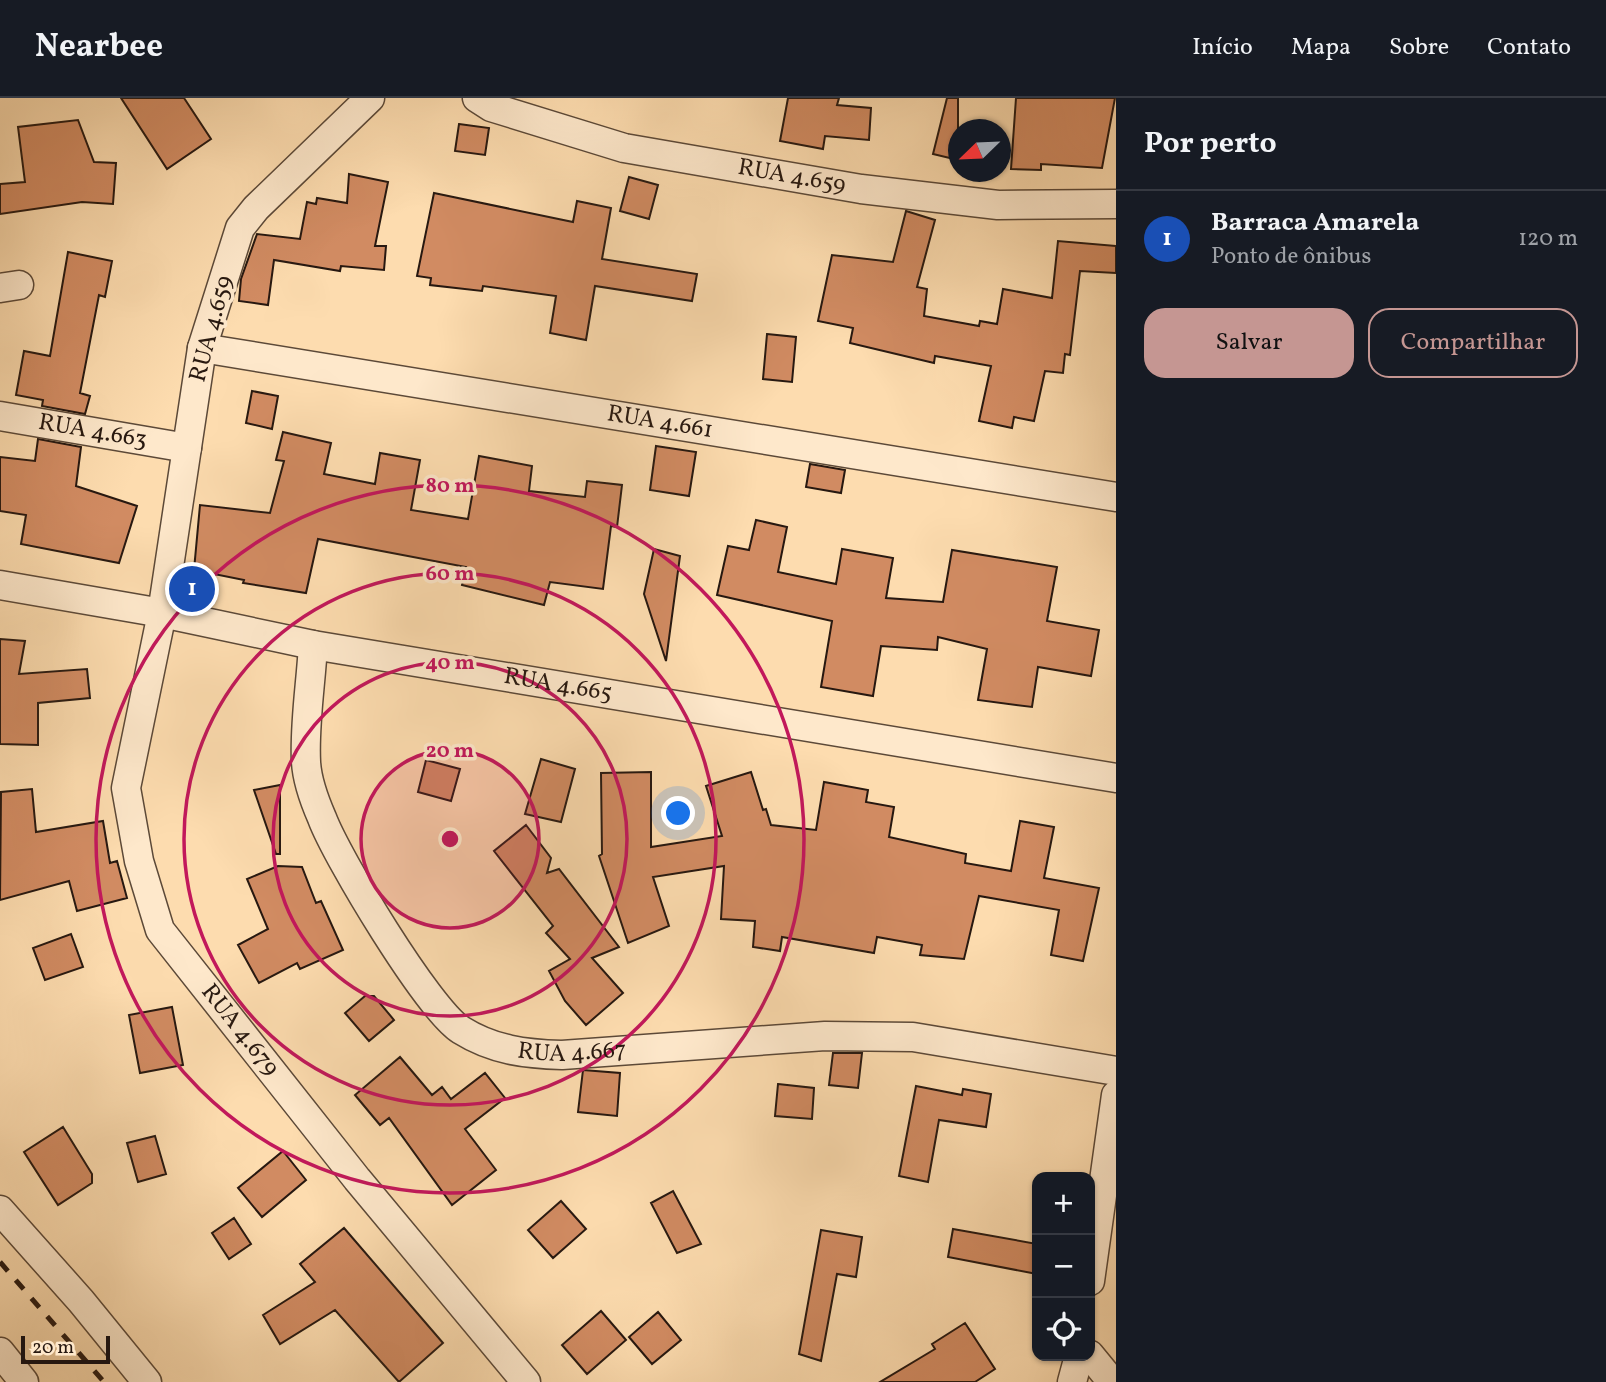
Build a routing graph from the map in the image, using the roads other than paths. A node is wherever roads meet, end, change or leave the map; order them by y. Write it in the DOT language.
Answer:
graph roads {
  1 [pos="370,98"];
  2 [pos="477,98"];
  3 [pos="1116,204"];
  4 [pos="202,348"];
  5 [pos="0,416"];
  6 [pos="187,447"];
  7 [pos="1116,497"];
  8 [pos="0,585"];
  9 [pos="162,613"];
  10 [pos="313,645"];
  11 [pos="1116,778"];
  12 [pos="1116,1071"];
  13 [pos="1116,1095"];
  14 [pos="0,1210"];
  15 [pos="1095,1245"];
  16 [pos="0,1352"];
  17 [pos="1078,1361"];
  18 [pos="1095,1361"];
  19 [pos="24,1382"];
  20 [pos="147,1382"];
  21 [pos="526,1382"];
  22 [pos="1072,1382"];
  23 [pos="1112,1382"];
  1 -- 4 [label="street, RUA 4.659"];
  2 -- 3 [label="street, RUA 4.659"];
  4 -- 6 [label="street, RUA 4.659"];
  4 -- 7 [label="street, RUA 4.661"];
  5 -- 6 [label="street, RUA 4.663"];
  6 -- 9 [label="street, RUA 4.659"];
  8 -- 9 [label="street, RUA 4.665"];
  9 -- 10 [label="street, RUA 4.665"];
  9 -- 21 [label="street, RUA 4.679"];
  10 -- 11 [label="street, RUA 4.665"];
  10 -- 12 [label="street, RUA 4.667"];
  13 -- 15 [label="street"];
  14 -- 20 [label="street"];
  16 -- 19 [label="street"];
  17 -- 22 [label="street"];
  18 -- 23 [label="street"];
}
